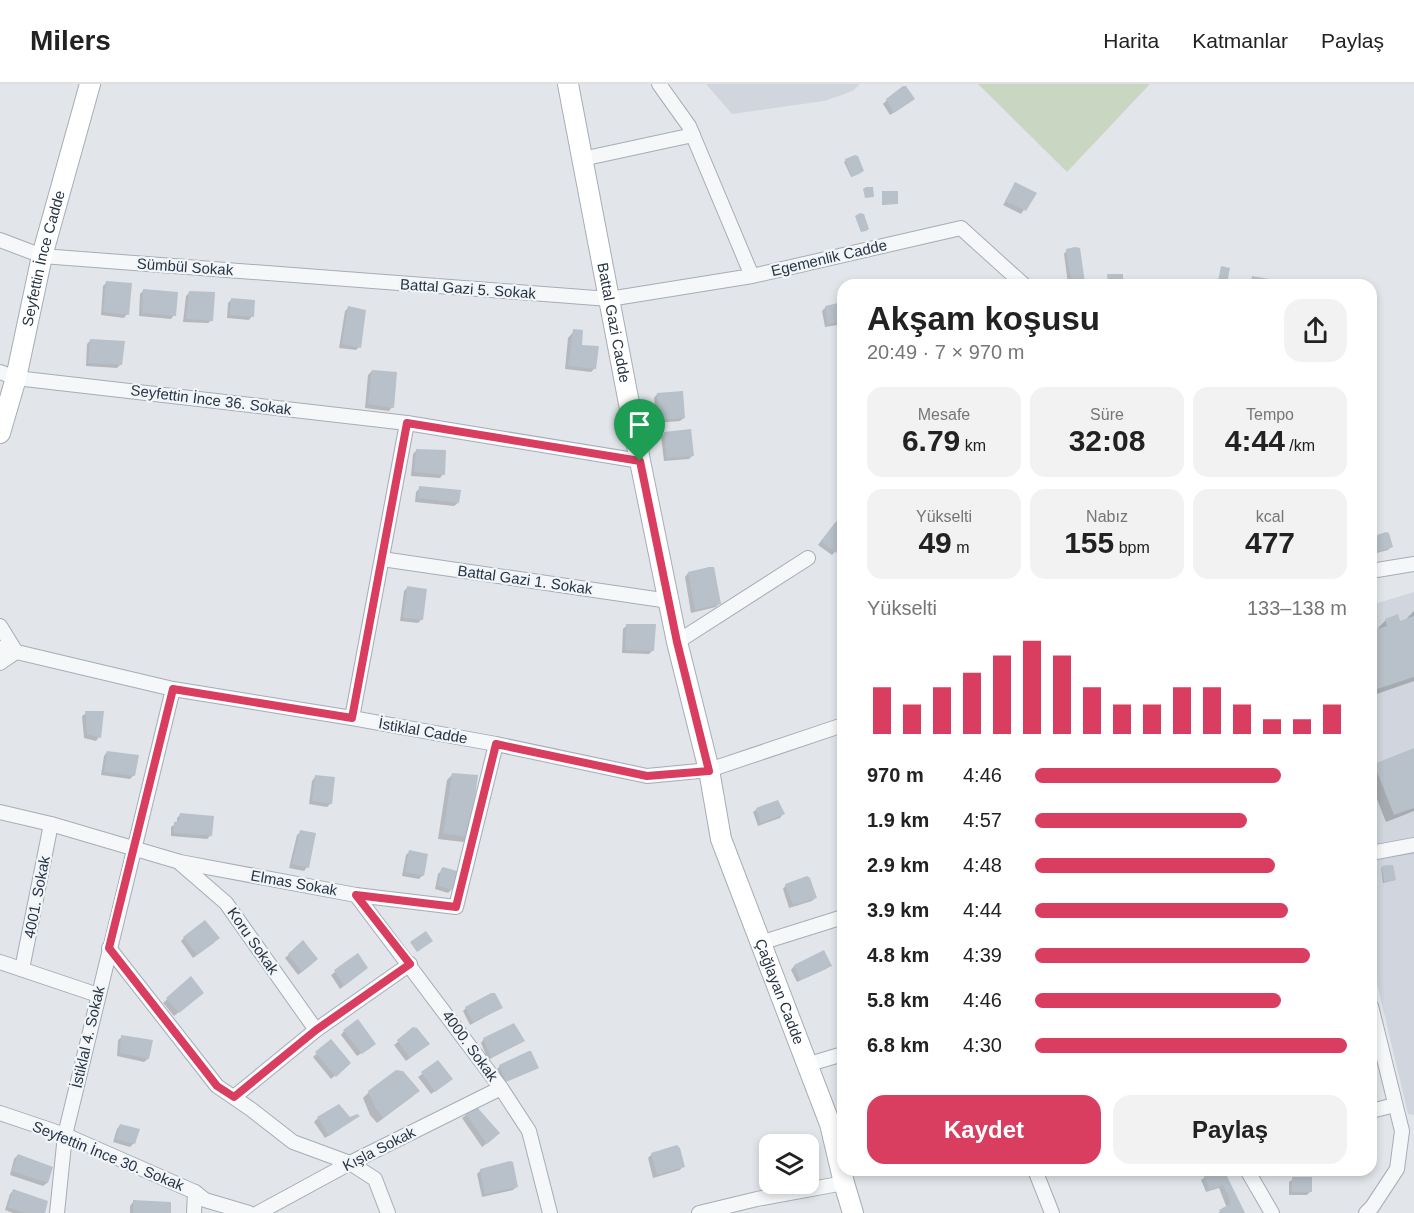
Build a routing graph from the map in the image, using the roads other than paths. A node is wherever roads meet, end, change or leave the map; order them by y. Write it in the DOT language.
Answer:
graph roads {
  1 [pos="90,84"];
  2 [pos="568,84"];
  3 [pos="659,84"];
  4 [pos="693,135"];
  5 [pos="582,159"];
  6 [pos="0,240"];
  7 [pos="42,256"];
  8 [pos="752,276"];
  9 [pos="328,278"];
  10 [pos="1017,279"];
  11 [pos="609,300"];
  12 [pos="8,375"];
  13 [pos="407,423"];
  14 [pos="0,433"];
  15 [pos="640,461"];
  16 [pos="808,558"];
  17 [pos="382,559"];
  18 [pos="1414,564"];
  19 [pos="1377,570"];
  20 [pos="669,601"];
  21 [pos="0,626"];
  22 [pos="677,642"];
  23 [pos="0,648"];
  24 [pos="16,652"];
  25 [pos="0,663"];
  26 [pos="173,689"];
  27 [pos="352,718"];
  28 [pos="837,727"];
  29 [pos="496,744"];
  30 [pos="709,771"];
  31 [pos="0,812"];
  32 [pos="51,824"];
  33 [pos="1414,845"];
  34 [pos="134,849"];
  35 [pos="1377,852"];
  36 [pos="180,862"];
  37 [pos="356,895"];
  38 [pos="837,919"];
  39 [pos="760,943"];
  40 [pos="109,948"];
  41 [pos="0,962"];
  42 [pos="410,964"];
  43 [pos="22,969"];
  44 [pos="98,995"];
  45 [pos="316,1030"];
  46 [pos="1377,1031"];
  47 [pos="837,1056"];
  48 [pos="806,1065"];
  49 [pos="501,1088"];
  50 [pos="234,1097"];
  51 [pos="1395,1105"];
  52 [pos="1377,1110"];
  53 [pos="0,1113"];
  54 [pos="1408,1130"];
  55 [pos="65,1135"];
  56 [pos="837,1154"];
  57 [pos="350,1163"];
  58 [pos="842,1176"];
  59 [pos="1037,1176"];
  60 [pos="1250,1176"];
  61 [pos="844,1183"];
  62 [pos="195,1192"];
  63 [pos="57,1213"];
  64 [pos="194,1213"];
  65 [pos="249,1213"];
  66 [pos="258,1213"];
  67 [pos="388,1213"];
  68 [pos="550,1213"];
  69 [pos="699,1213"];
  70 [pos="853,1213"];
  71 [pos="1052,1213"];
  72 [pos="1272,1213"];
  73 [pos="1366,1213"];
  1 -- 7 [label="street, Seyfettin İnce Cadde"];
  2 -- 5 [label="street, Battal Gazi Cadde"];
  3 -- 4 [label="street, Egemenlik Cadde"];
  4 -- 5 [label="street"];
  4 -- 8 [label="street, Egemenlik Cadde"];
  5 -- 11 [label="street, Battal Gazi Cadde"];
  6 -- 7 [label="street, Sümbül Sokak"];
  7 -- 9 [label="street, Sümbül Sokak"];
  7 -- 12 [label="street, Seyfettin İnce Cadde"];
  8 -- 10 [label="street, Egemenlik Cadde"];
  8 -- 11 [label="street, Battal Gazi 5. Sokak"];
  9 -- 11 [label="street, Battal Gazi 5. Sokak"];
  11 -- 15 [label="street, Battal Gazi Cadde"];
  12 -- 13 [label="street, Seyfettin İnce 36. Sokak"];
  12 -- 14 [label="street, Seyfettin İnce Cadde"];
  13 -- 15 [label="street, Seyfettin İnce 36. Sokak"];
  13 -- 17 [label="street"];
  15 -- 20 [label="street, Battal Gazi Cadde"];
  16 -- 22 [label="street"];
  17 -- 20 [label="street, Battal Gazi 1. Sokak"];
  17 -- 27 [label="street"];
  18 -- 19 [label="street"];
  20 -- 22 [label="street, Battal Gazi Cadde"];
  21 -- 24 [label="street"];
  22 -- 30 [label="street, Battal Gazi Cadde"];
  23 -- 24 [label="street, İstiklal Cadde"];
  24 -- 25 [label="street"];
  24 -- 26 [label="street, İstiklal Cadde"];
  26 -- 27 [label="street, İstiklal Cadde"];
  26 -- 34 [label="street, İstiklal 4. Sokak"];
  27 -- 29 [label="street, İstiklal Cadde"];
  28 -- 30 [label="street, İstiklal Cadde"];
  29 -- 30 [label="street, İstiklal Cadde"];
  29 -- 37 [label="street, Elmas Sokak"];
  30 -- 39 [label="street, Çağlayan Cadde"];
  31 -- 32 [label="street, Elmas Sokak"];
  32 -- 34 [label="street, Elmas Sokak"];
  32 -- 43 [label="street, 4001. Sokak"];
  33 -- 35 [label="street"];
  34 -- 36 [label="street, Elmas Sokak"];
  34 -- 40 [label="street, İstiklal 4. Sokak"];
  36 -- 37 [label="street, Elmas Sokak"];
  36 -- 45 [label="street, Koru Sokak"];
  37 -- 42 [label="street, 4000. Sokak"];
  38 -- 39 [label="street"];
  39 -- 48 [label="street, Çağlayan Cadde"];
  40 -- 44 [label="street, İstiklal 4. Sokak"];
  40 -- 50 [label="street"];
  41 -- 43 [label="street"];
  42 -- 45 [label="street"];
  42 -- 49 [label="street, 4000. Sokak"];
  43 -- 44 [label="street"];
  44 -- 55 [label="street, İstiklal 4. Sokak"];
  45 -- 50 [label="street"];
  46 -- 51 [label="street"];
  47 -- 48 [label="street"];
  48 -- 56 [label="street, Çağlayan Cadde"];
  49 -- 57 [label="street, Kışla Sokak"];
  49 -- 68 [label="street, 4000. Sokak"];
  50 -- 57 [label="street"];
  51 -- 52 [label="street"];
  51 -- 54 [label="street"];
  53 -- 55 [label="street, Seyfettin İnce 30. Sokak"];
  54 -- 73 [label="street"];
  55 -- 62 [label="street, Seyfettin İnce 30. Sokak"];
  55 -- 63 [label="street, İstiklal 4. Sokak"];
  57 -- 66 [label="street, Kışla Sokak"];
  57 -- 67 [label="street"];
  58 -- 61 [label="street, Çağlayan Cadde"];
  59 -- 71 [label="street"];
  60 -- 72 [label="street"];
  61 -- 69 [label="street"];
  61 -- 70 [label="street, Çağlayan Cadde"];
  62 -- 64 [label="street"];
  62 -- 65 [label="street, Seyfettin İnce 30. Sokak"];
}
